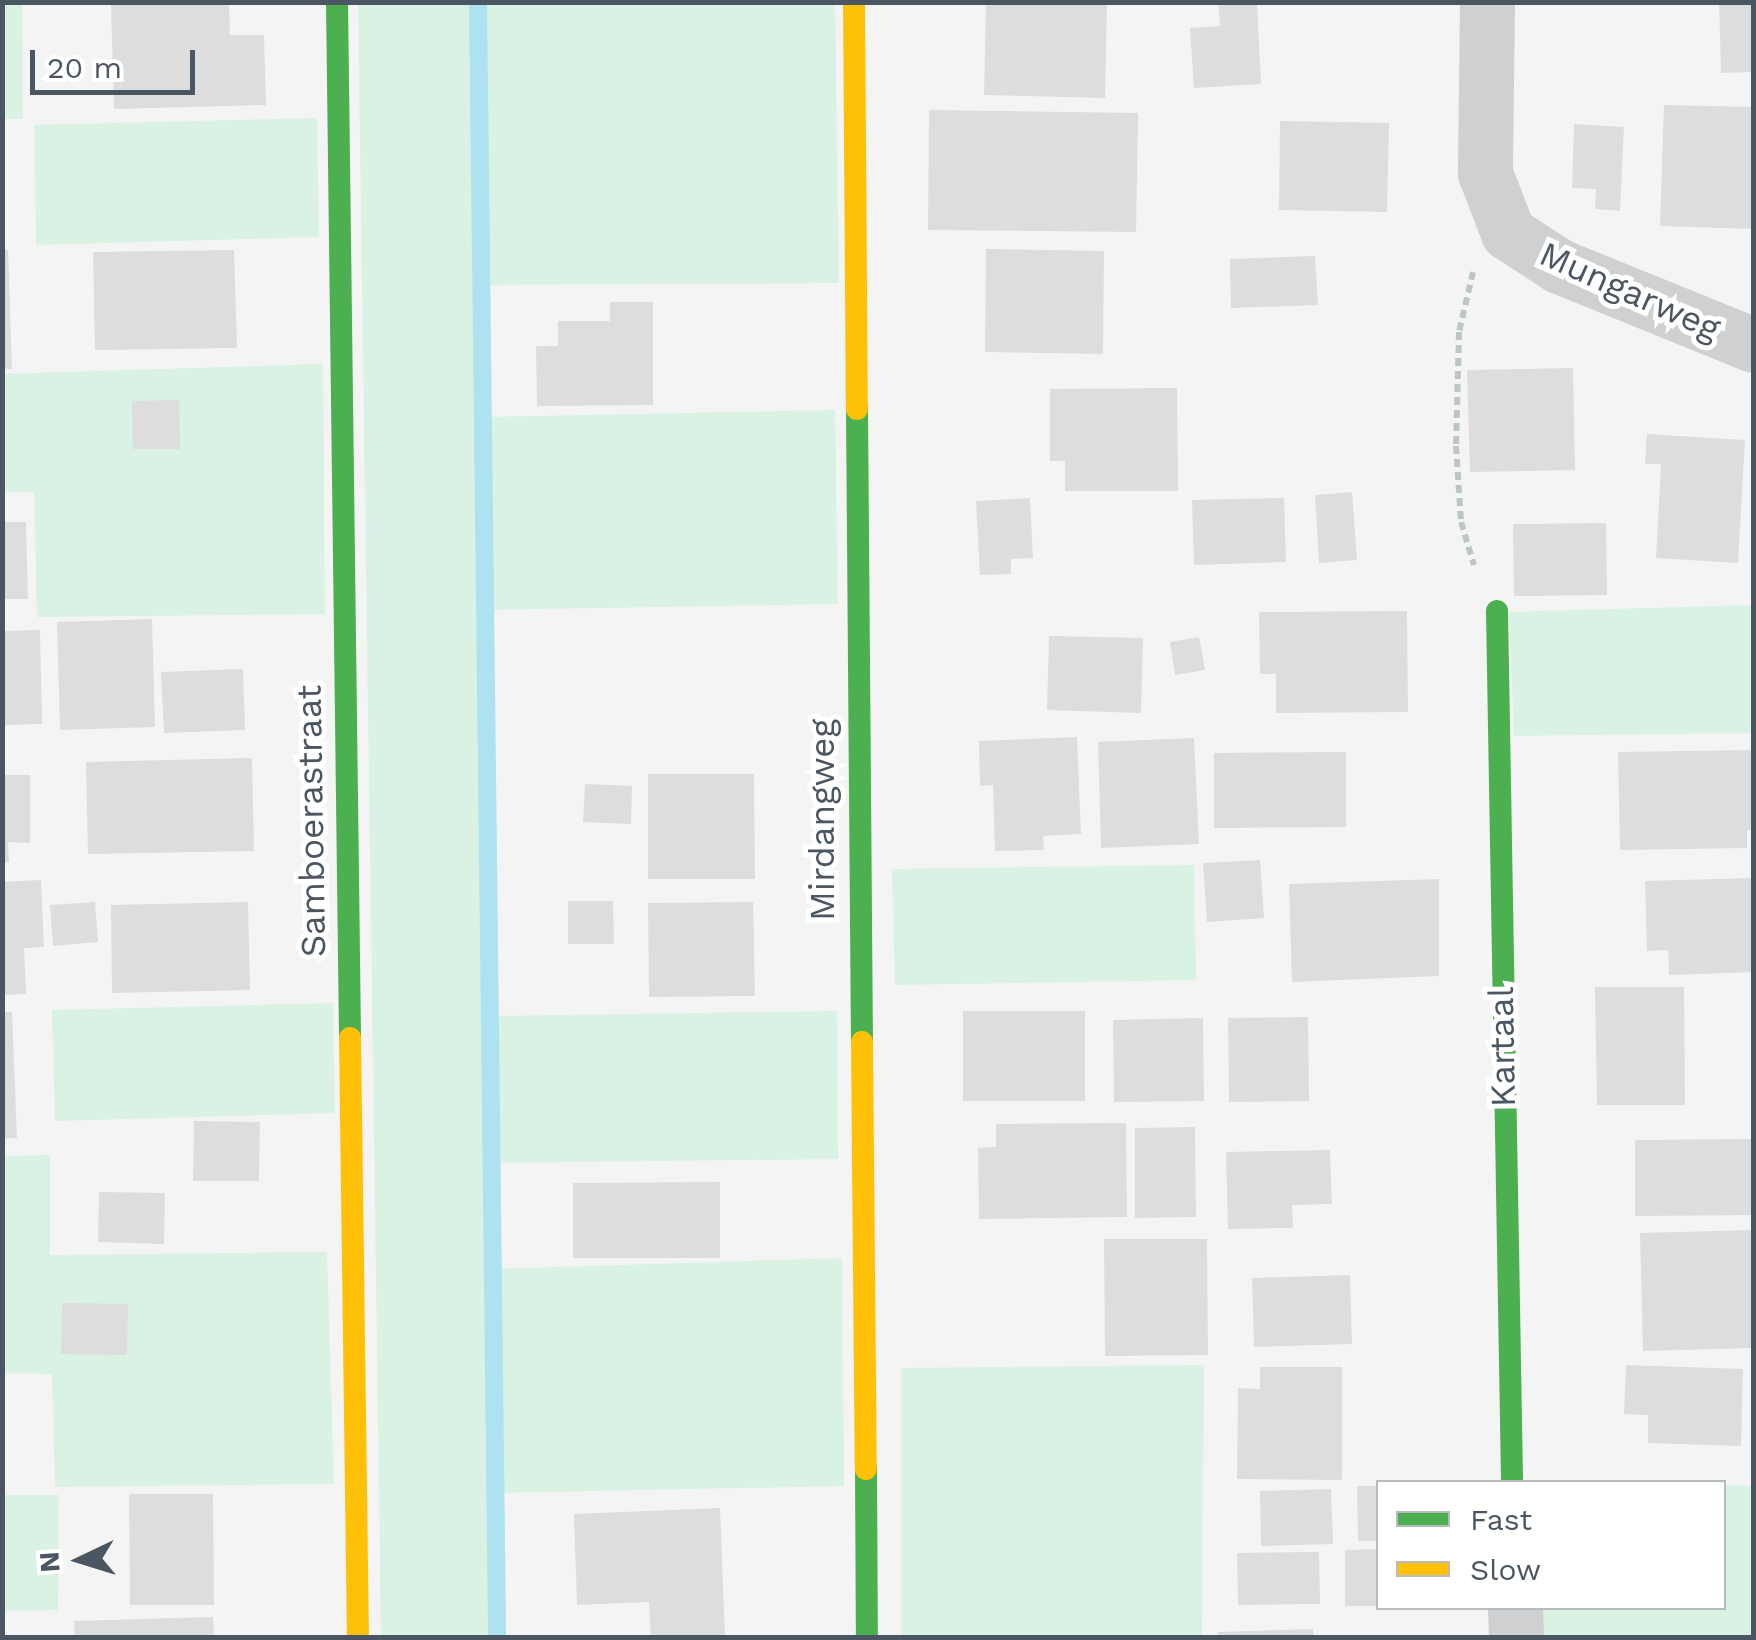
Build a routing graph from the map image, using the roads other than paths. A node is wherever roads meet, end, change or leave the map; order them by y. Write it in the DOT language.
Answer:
graph roads {
  1 [pos="338,2"];
  2 [pos="854,2"];
  3 [pos="1486,2"];
  4 [pos="1754,345"];
  5 [pos="1497,611"];
  6 [pos="1512,1480"];
  7 [pos="1516,1610"];
  8 [pos="358,1638"];
  9 [pos="867,1638"];
  10 [pos="1516,1638"];
  1 -- 8 [label="street, Samboerastraat"];
  2 -- 9 [label="street, Mirdangweg"];
  3 -- 4 [label="street, Mungarweg"];
  5 -- 6 [label="street, Kartaal"];
  7 -- 10 [label="street"];
}
